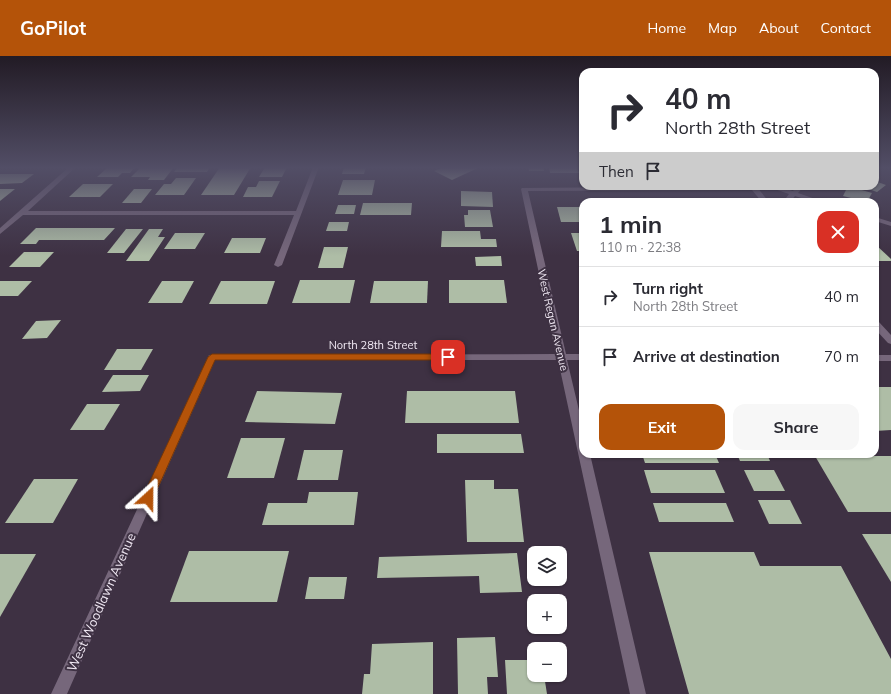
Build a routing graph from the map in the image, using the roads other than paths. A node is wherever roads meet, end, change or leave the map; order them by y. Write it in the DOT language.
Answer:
graph roads {
  1 [pos="40,197"];
  2 [pos="304,197"];
  3 [pos="526,197"];
  4 [pos="22,213"];
  5 [pos="298,213"];
  6 [pos="879,220"];
  7 [pos="891,224"];
  8 [pos="0,232"];
  9 [pos="278,265"];
  10 [pos="879,328"];
  11 [pos="891,341"];
  12 [pos="212,357"];
  13 [pos="562,358"];
  14 [pos="579,358"];
  15 [pos="879,358"];
  16 [pos="891,358"];
  17 [pos="579,435"];
  18 [pos="584,458"];
  19 [pos="59,694"];
  20 [pos="638,694"];
  1 -- 4 [label="street"];
  2 -- 5 [label="street"];
  3 -- 13 [label="street, West Regan Avenue"];
  4 -- 5 [label="street"];
  4 -- 8 [label="street"];
  5 -- 9 [label="street"];
  6 -- 7 [label="street"];
  10 -- 11 [label="street"];
  12 -- 13 [label="street, North 28th Street"];
  12 -- 19 [label="street, West Woodlawn Avenue"];
  13 -- 14 [label="street, North 28th Street"];
  13 -- 17 [label="street, West Regan Avenue"];
  15 -- 16 [label="street"];
  18 -- 20 [label="street, West Regan Avenue"];
}
